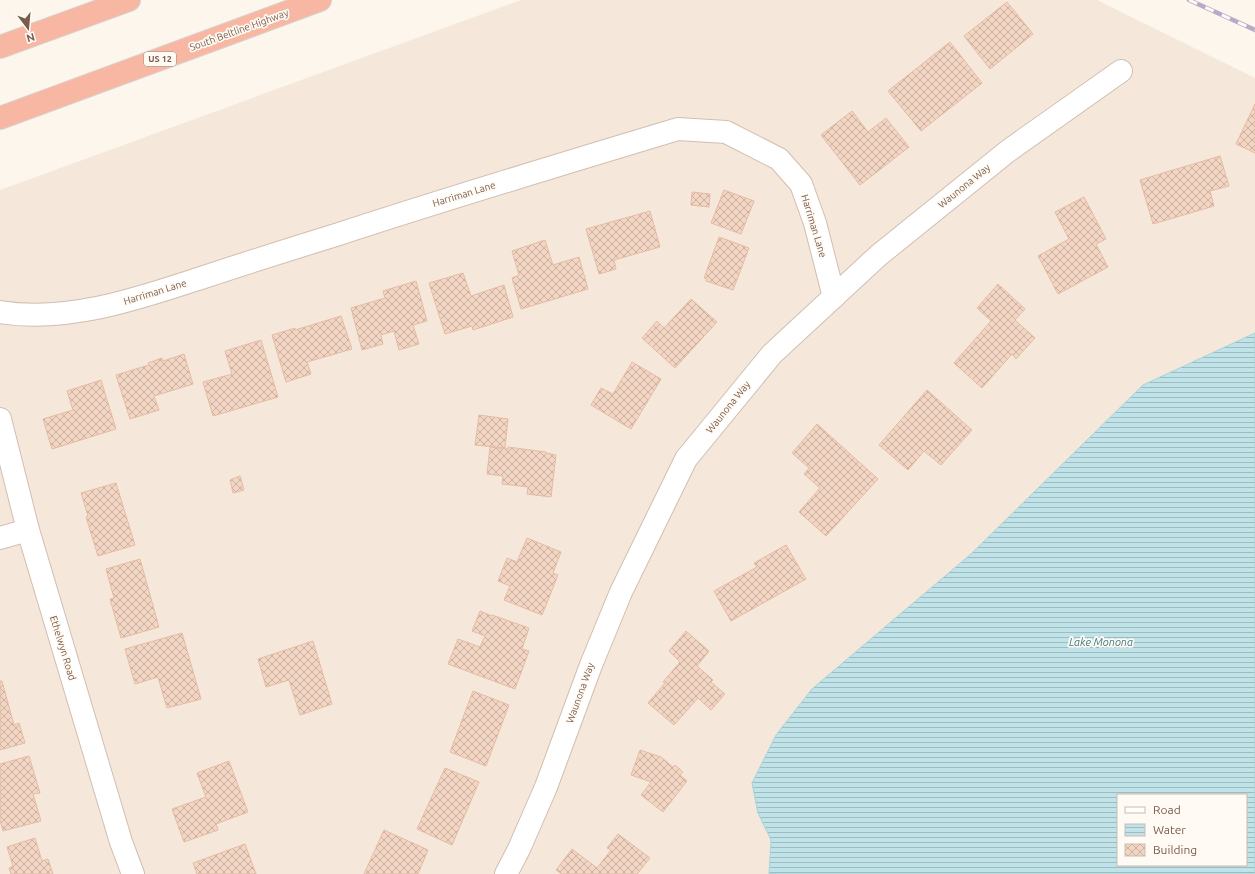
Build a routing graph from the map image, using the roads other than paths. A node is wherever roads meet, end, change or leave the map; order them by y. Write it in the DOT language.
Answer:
graph roads {
  1 [pos="129,0"];
  2 [pos="320,0"];
  3 [pos="0,47"];
  4 [pos="1121,71"];
  5 [pos="0,118"];
  6 [pos="834,297"];
  7 [pos="0,312"];
  8 [pos="0,419"];
  9 [pos="28,530"];
  10 [pos="0,538"];
  11 [pos="133,874"];
  12 [pos="506,874"];
  1 -- 3 [label="highway"];
  2 -- 5 [label="highway, South Beltline Highway / US 12"];
  4 -- 6 [label="street, Waunona Way"];
  6 -- 7 [label="street, Harriman Lane"];
  6 -- 12 [label="street, Waunona Way"];
  8 -- 9 [label="street, Ethelwyn Road"];
  9 -- 10 [label="street"];
  9 -- 11 [label="street, Ethelwyn Road"];
}
